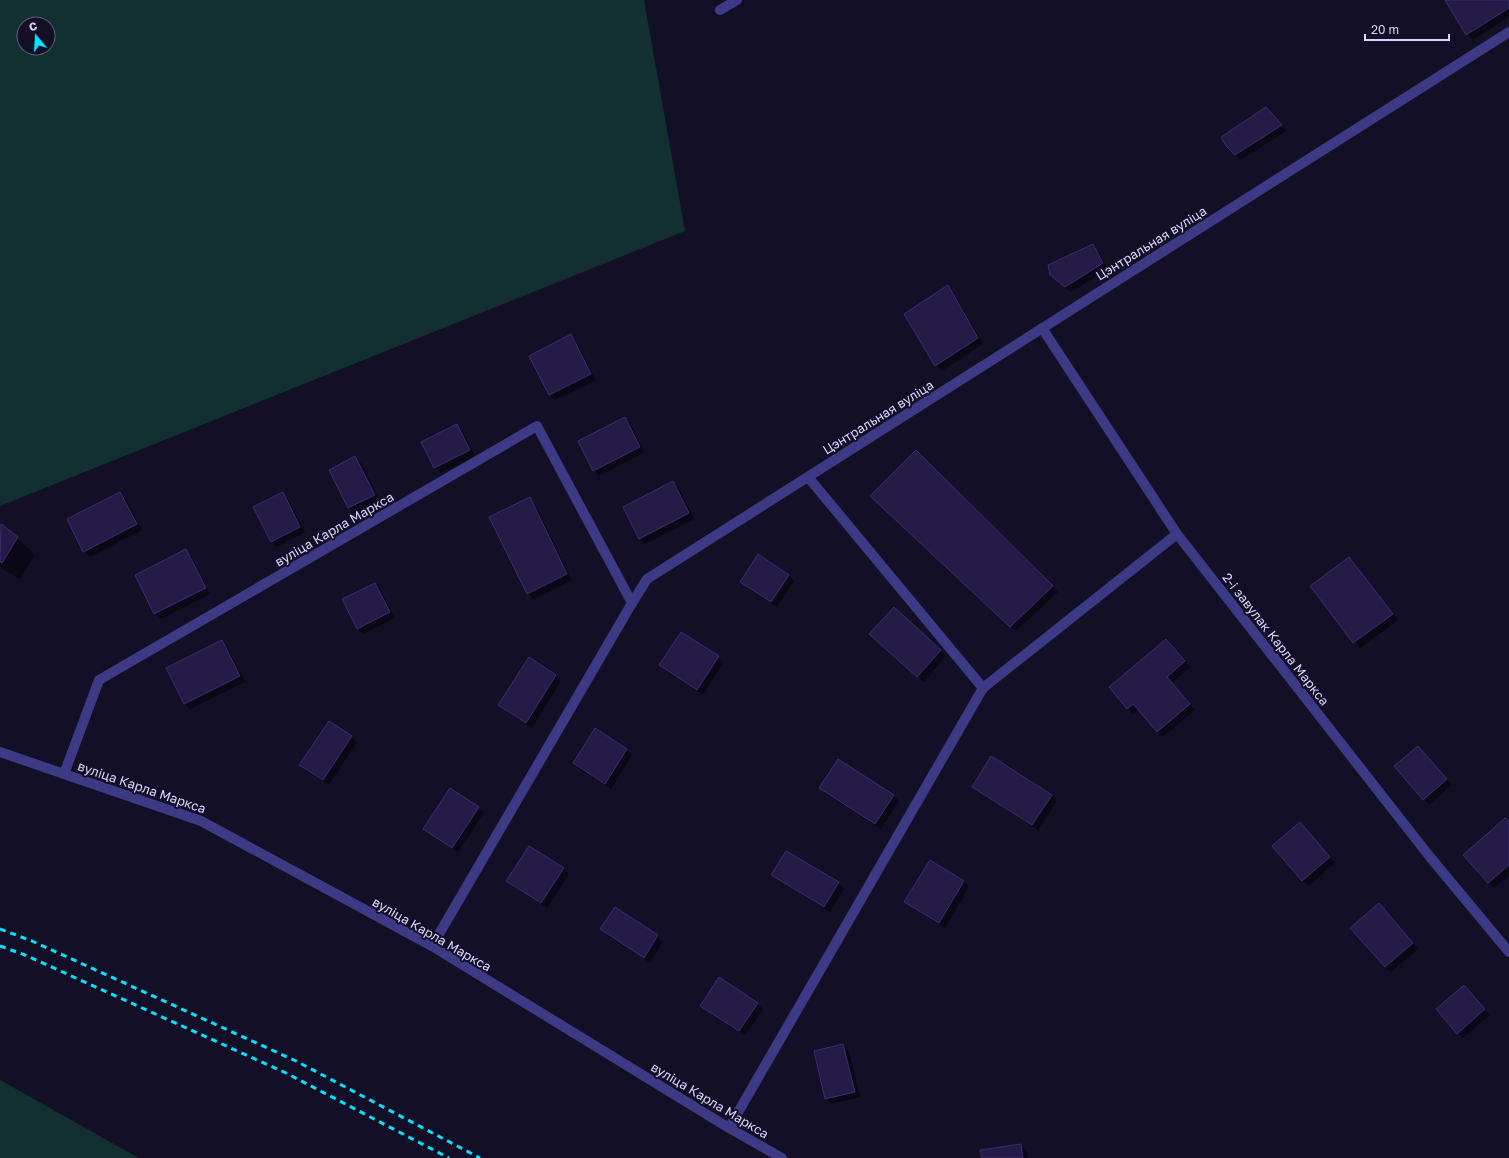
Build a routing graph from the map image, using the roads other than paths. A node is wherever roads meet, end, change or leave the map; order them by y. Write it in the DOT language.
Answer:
graph roads {
  1 [pos="737,0"];
  2 [pos="720,10"];
  3 [pos="1509,32"];
  4 [pos="1042,328"];
  5 [pos="808,477"];
  6 [pos="1177,534"];
  7 [pos="632,603"];
  8 [pos="983,688"];
  9 [pos="0,752"];
  10 [pos="64,774"];
  11 [pos="432,946"];
  12 [pos="1509,952"];
  13 [pos="730,1128"];
  14 [pos="782,1158"];
  1 -- 2 [label="street"];
  3 -- 4 [label="street, Цэнтральная вуліца"];
  4 -- 5 [label="street, Цэнтральная вуліца"];
  4 -- 6 [label="street, 2-і завулак Карла Маркса"];
  5 -- 7 [label="street, Цэнтральная вуліца"];
  5 -- 8 [label="street"];
  6 -- 8 [label="street"];
  6 -- 12 [label="street, 2-і завулак Карла Маркса"];
  7 -- 10 [label="street, вуліца Карла Маркса"];
  7 -- 11 [label="street, Цэнтральная вуліца"];
  8 -- 13 [label="street"];
  9 -- 10 [label="street"];
  10 -- 11 [label="street, вуліца Карла Маркса"];
  11 -- 13 [label="street, вуліца Карла Маркса"];
  13 -- 14 [label="street, вуліца Карла Маркса"];
}
